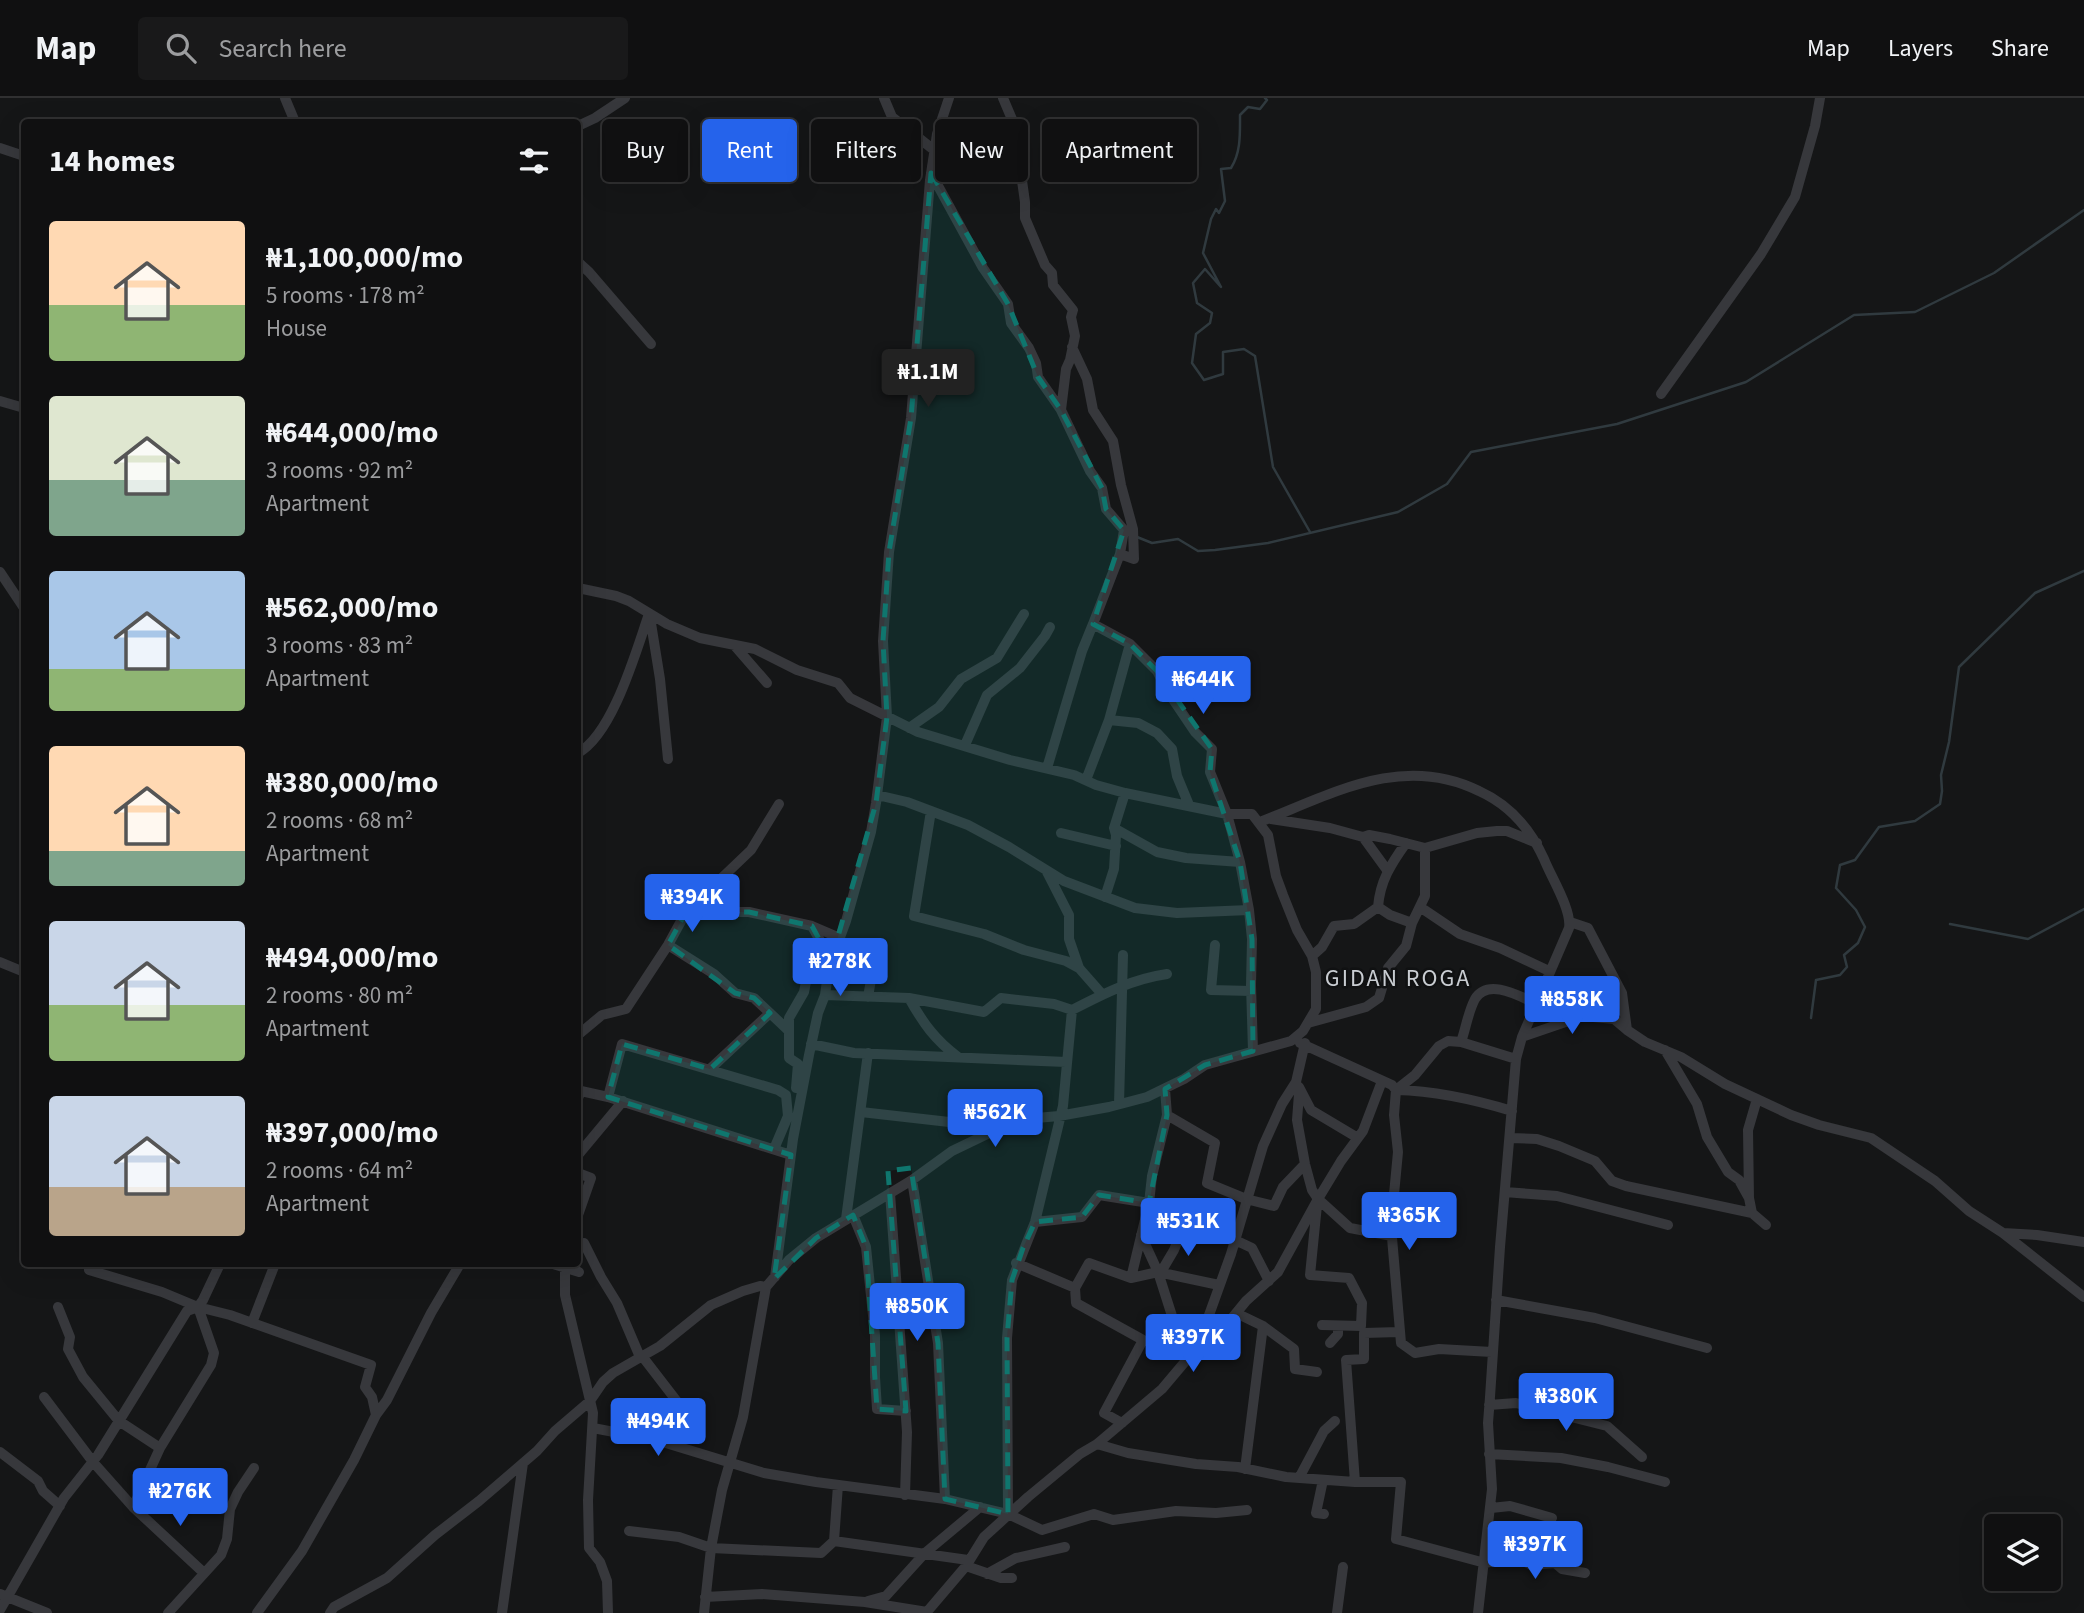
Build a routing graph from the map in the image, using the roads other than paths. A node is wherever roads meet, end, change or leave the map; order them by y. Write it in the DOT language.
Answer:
graph roads {
  1 [pos="285,98"];
  2 [pos="625,98"];
  3 [pos="884,98"];
  4 [pos="949,98"];
  5 [pos="1003,98"];
  6 [pos="1820,98"];
  7 [pos="294,119"];
  8 [pos="581,125"];
  9 [pos="0,148"];
  10 [pos="934,150"];
  11 [pos="21,155"];
  12 [pos="931,173"];
  13 [pos="581,265"];
  14 [pos="651,344"];
  15 [pos="1072,347"];
  16 [pos="1661,394"];
  17 [pos="0,401"];
  18 [pos="21,407"];
  19 [pos="1061,410"];
  20 [pos="1120,554"];
  21 [pos="0,572"];
  22 [pos="581,589"];
  23 [pos="21,604"];
  24 [pos="649,614"];
  25 [pos="1024,614"];
  26 [pos="1093,624"];
  27 [pos="1050,627"];
  28 [pos="1130,644"];
  29 [pos="734,645"];
  30 [pos="767,682"];
  31 [pos="887,717"];
  32 [pos="1109,720"];
  33 [pos="909,728"];
  34 [pos="965,745"];
  35 [pos="581,751"];
  36 [pos="668,759"];
  37 [pos="1047,768"];
  38 [pos="1086,780"];
  39 [pos="1125,793"];
  40 [pos="877,794"];
  41 [pos="779,804"];
  42 [pos="1189,805"];
  43 [pos="932,811"];
  44 [pos="1227,814"];
  45 [pos="1264,820"];
  46 [pos="1114,828"];
  47 [pos="1061,833"];
  48 [pos="1363,837"];
  49 [pos="1405,843"];
  50 [pos="1537,843"];
  51 [pos="1116,846"];
  52 [pos="1425,848"];
  53 [pos="1240,862"];
  54 [pos="1045,868"];
  55 [pos="1387,870"];
  56 [pos="1105,897"];
  57 [pos="1378,906"];
  58 [pos="1420,907"];
  59 [pos="1249,910"];
  60 [pos="686,912"];
  61 [pos="1570,922"];
  62 [pos="1412,923"];
  63 [pos="812,926"];
  64 [pos="839,938"];
  65 [pos="668,945"];
  66 [pos="1215,945"];
  67 [pos="876,951"];
  68 [pos="1123,955"];
  69 [pos="833,956"];
  70 [pos="1311,956"];
  71 [pos="0,962"];
  72 [pos="1079,968"];
  73 [pos="21,971"];
  74 [pos="1549,971"];
  75 [pos="1167,974"];
  76 [pos="1122,985"];
  77 [pos="1251,991"];
  78 [pos="1101,993"];
  79 [pos="825,995"];
  80 [pos="868,997"];
  81 [pos="909,998"];
  82 [pos="1537,1004"];
  83 [pos="1072,1010"];
  84 [pos="770,1013"];
  85 [pos="1308,1023"];
  86 [pos="788,1030"];
  87 [pos="1627,1030"];
  88 [pos="581,1032"];
  89 [pos="1522,1037"];
  90 [pos="1290,1041"];
  91 [pos="1461,1042"];
  92 [pos="1305,1043"];
  93 [pos="811,1044"];
  94 [pos="1663,1048"];
  95 [pos="1252,1051"];
  96 [pos="868,1053"];
  97 [pos="961,1058"];
  98 [pos="1516,1059"];
  99 [pos="1066,1062"];
  100 [pos="710,1069"];
  101 [pos="1382,1081"];
  102 [pos="1296,1082"];
  103 [pos="1165,1089"];
  104 [pos="1396,1090"];
  105 [pos="581,1093"];
  106 [pos="608,1097"];
  107 [pos="1757,1099"];
  108 [pos="623,1101"];
  109 [pos="1119,1104"];
  110 [pos="1512,1111"];
  111 [pos="861,1112"];
  112 [pos="1167,1115"];
  113 [pos="788,1116"];
  114 [pos="1059,1116"];
  115 [pos="958,1123"];
  116 [pos="1358,1138"];
  117 [pos="1510,1138"];
  118 [pos="1300,1139"];
  119 [pos="774,1149"];
  120 [pos="581,1151"];
  121 [pos="791,1155"];
  122 [pos="1305,1164"];
  123 [pos="1295,1173"];
  124 [pos="581,1174"];
  125 [pos="912,1180"];
  126 [pos="1505,1192"];
  127 [pos="890,1193"];
  128 [pos="1749,1198"];
  129 [pos="1246,1199"];
  130 [pos="1318,1199"];
  131 [pos="1149,1203"];
  132 [pos="581,1206"];
  133 [pos="1752,1213"];
  134 [pos="850,1217"];
  135 [pos="1035,1222"];
  136 [pos="1668,1225"];
  137 [pos="1766,1225"];
  138 [pos="1183,1227"];
  139 [pos="2003,1233"];
  140 [pos="1141,1235"];
  141 [pos="1392,1236"];
  142 [pos="1235,1240"];
  143 [pos="2084,1242"];
  144 [pos="584,1243"];
  145 [pos="1016,1263"];
  146 [pos="218,1267"];
  147 [pos="274,1267"];
  148 [pos="458,1267"];
  149 [pos="563,1267"];
  150 [pos="565,1267"];
  151 [pos="89,1270"];
  152 [pos="579,1272"];
  153 [pos="1160,1272"];
  154 [pos="1131,1278"];
  155 [pos="1269,1281"];
  156 [pos="770,1283"];
  157 [pos="1219,1285"];
  158 [pos="1075,1288"];
  159 [pos="2084,1297"];
  160 [pos="1496,1300"];
  161 [pos="58,1307"];
  162 [pos="198,1307"];
  163 [pos="1236,1312"];
  164 [pos="252,1323"];
  165 [pos="1322,1325"];
  166 [pos="1263,1326"];
  167 [pos="1338,1326"];
  168 [pos="1363,1330"];
  169 [pos="1399,1332"];
  170 [pos="1143,1340"];
  171 [pos="1329,1343"];
  172 [pos="1707,1348"];
  173 [pos="1492,1352"];
  174 [pos="1192,1354"];
  175 [pos="641,1356"];
  176 [pos="1317,1372"];
  177 [pos="44,1396"];
  178 [pos="590,1401"];
  179 [pos="1489,1405"];
  180 [pos="906,1411"];
  181 [pos="376,1415"];
  182 [pos="689,1417"];
  183 [pos="1335,1420"];
  184 [pos="119,1421"];
  185 [pos="1122,1423"];
  186 [pos="593,1428"];
  187 [pos="1097,1444"];
  188 [pos="160,1448"];
  189 [pos="0,1452"];
  190 [pos="1489,1454"];
  191 [pos="1642,1457"];
  192 [pos="93,1462"];
  193 [pos="523,1463"];
  194 [pos="730,1464"];
  195 [pos="254,1468"];
  196 [pos="1245,1469"];
  197 [pos="1299,1478"];
  198 [pos="1323,1480"];
  199 [pos="1355,1482"];
  200 [pos="1665,1482"];
  201 [pos="838,1485"];
  202 [pos="905,1495"];
  203 [pos="945,1499"];
  204 [pos="60,1506"];
  205 [pos="133,1507"];
  206 [pos="980,1507"];
  207 [pos="1490,1508"];
  208 [pos="1247,1510"];
  209 [pos="1008,1514"];
  210 [pos="1324,1514"];
  211 [pos="1552,1517"];
  212 [pos="629,1531"];
  213 [pos="834,1541"];
  214 [pos="1065,1547"];
  215 [pos="711,1548"];
  216 [pos="925,1553"];
  217 [pos="967,1563"];
  218 [pos="1485,1563"];
  219 [pos="1343,1567"];
  220 [pos="204,1573"];
  221 [pos="1585,1573"];
  222 [pos="987,1574"];
  223 [pos="1012,1578"];
  224 [pos="3,1595"];
  225 [pos="705,1597"];
  226 [pos="865,1602"];
  227 [pos="0,1610"];
  228 [pos="926,1612"];
  229 [pos="47,1613"];
  230 [pos="167,1613"];
  231 [pos="257,1613"];
  232 [pos="331,1613"];
  233 [pos="502,1613"];
  234 [pos="608,1613"];
  235 [pos="704,1613"];
  236 [pos="1337,1613"];
  237 [pos="1478,1613"];
  1 -- 7 [label="street"];
  2 -- 8 [label="street"];
  3 -- 10 [label="street"];
  4 -- 10 [label="street"];
  5 -- 15 [label="street"];
  6 -- 16 [label="street"];
  9 -- 11 [label="street"];
  10 -- 12 [label="street"];
  12 -- 19 [label="street"];
  12 -- 31 [label="street"];
  13 -- 14 [label="street"];
  15 -- 19 [label="street"];
  15 -- 20 [label="street"];
  17 -- 18 [label="street"];
  19 -- 20 [label="street"];
  20 -- 26 [label="street"];
  21 -- 23 [label="street"];
  22 -- 24 [label="street"];
  24 -- 29 [label="street"];
  24 -- 35 [label="street"];
  24 -- 36 [label="street"];
  25 -- 33 [label="street"];
  26 -- 28 [label="street"];
  26 -- 37 [label="street"];
  27 -- 34 [label="street"];
  28 -- 32 [label="street"];
  28 -- 44 [label="street"];
  29 -- 30 [label="street"];
  29 -- 31 [label="street"];
  31 -- 33 [label="street"];
  31 -- 40 [label="street"];
  32 -- 38 [label="street"];
  32 -- 42 [label="street"];
  33 -- 34 [label="street"];
  34 -- 37 [label="street"];
  37 -- 38 [label="street"];
  38 -- 39 [label="street"];
  39 -- 42 [label="street"];
  39 -- 46 [label="street"];
  40 -- 43 [label="street"];
  40 -- 64 [label="street"];
  41 -- 60 [label="street"];
  42 -- 44 [label="street"];
  43 -- 54 [label="street"];
  43 -- 72 [label="street"];
  44 -- 45 [label="street"];
  44 -- 53 [label="street"];
  45 -- 48 [label="street"];
  45 -- 50 [label="street"];
  45 -- 70 [label="street"];
  46 -- 51 [label="street"];
  46 -- 53 [label="street"];
  47 -- 51 [label="street"];
  48 -- 49 [label="street"];
  48 -- 55 [label="street"];
  49 -- 52 [label="street"];
  49 -- 55 [label="street"];
  50 -- 52 [label="street"];
  50 -- 61 [label="street"];
  51 -- 56 [label="street"];
  52 -- 58 [label="street"];
  53 -- 59 [label="street"];
  54 -- 56 [label="street"];
  54 -- 72 [label="street"];
  55 -- 57 [label="street"];
  56 -- 59 [label="street"];
  57 -- 62 [label="street"];
  57 -- 70 [label="street"];
  58 -- 62 [label="street"];
  58 -- 74 [label="street"];
  59 -- 77 [label="street"];
  60 -- 63 [label="street"];
  60 -- 65 [label="street"];
  61 -- 74 [label="street"];
  61 -- 87 [label="street"];
  62 -- 85 [label="street"];
  63 -- 64 [label="street"];
  63 -- 69 [label="street"];
  64 -- 69 [label="street"];
  65 -- 84 [label="street"];
  65 -- 88 [label="street"];
  66 -- 77 [label="street"];
  67 -- 80 [label="street"];
  68 -- 76 [label="street"];
  69 -- 79 [label="street"];
  69 -- 86 [label="street"];
  70 -- 85 [label="street"];
  71 -- 73 [label="street"];
  72 -- 78 [label="street"];
  74 -- 82 [label="street"];
  75 -- 76 [label="street"];
  76 -- 78 [label="street"];
  76 -- 109 [label="street"];
  77 -- 95 [label="street"];
  78 -- 83 [label="street"];
  79 -- 80 [label="street"];
  79 -- 93 [label="street"];
  80 -- 81 [label="street"];
  81 -- 83 [label="street"];
  81 -- 97 [label="street"];
  82 -- 89 [label="street"];
  82 -- 91 [label="street"];
  83 -- 99 [label="street"];
  84 -- 86 [label="street"];
  84 -- 100 [label="street"];
  85 -- 90 [label="street"];
  86 -- 113 [label="street"];
  87 -- 89 [label="street"];
  87 -- 94 [label="street"];
  89 -- 98 [label="street"];
  90 -- 92 [label="street"];
  90 -- 95 [label="street"];
  91 -- 98 [label="street"];
  91 -- 104 [label="street"];
  92 -- 101 [label="street"];
  92 -- 102 [label="street"];
  93 -- 96 [label="street"];
  93 -- 121 [label="street"];
  94 -- 107 [label="street"];
  94 -- 128 [label="street"];
  95 -- 103 [label="street"];
  96 -- 97 [label="street"];
  96 -- 111 [label="street"];
  97 -- 99 [label="street"];
  98 -- 110 [label="street"];
  99 -- 114 [label="street"];
  100 -- 106 [label="street"];
  100 -- 113 [label="street"];
  101 -- 104 [label="street"];
  101 -- 116 [label="street"];
  102 -- 116 [label="street"];
  102 -- 118 [label="street"];
  102 -- 129 [label="street"];
  103 -- 109 [label="street"];
  103 -- 112 [label="street"];
  104 -- 110 [label="street"];
  104 -- 141 [label="street"];
  105 -- 106 [label="street"];
  106 -- 108 [label="street"];
  107 -- 128 [label="street"];
  107 -- 139 [label="street"];
  108 -- 119 [label="street"];
  108 -- 120 [label="street"];
  109 -- 114 [label="street"];
  110 -- 117 [label="street"];
  111 -- 115 [label="street"];
  111 -- 134 [label="street"];
  112 -- 129 [label="street"];
  112 -- 131 [label="street"];
  113 -- 119 [label="street"];
  114 -- 125 [label="street"];
  114 -- 135 [label="street"];
  116 -- 130 [label="street"];
  117 -- 126 [label="street"];
  117 -- 133 [label="street"];
  118 -- 122 [label="street"];
  118 -- 123 [label="street"];
  119 -- 121 [label="street"];
  121 -- 156 [label="street"];
  122 -- 123 [label="street"];
  122 -- 130 [label="street"];
  123 -- 129 [label="street"];
  124 -- 132 [label="street"];
  125 -- 127 [label="street"];
  125 -- 203 [label="street"];
  126 -- 136 [label="street"];
  126 -- 160 [label="street"];
  127 -- 134 [label="street"];
  127 -- 180 [label="street"];
  128 -- 133 [label="street"];
  129 -- 142 [label="street"];
  130 -- 141 [label="street"];
  130 -- 155 [label="street"];
  130 -- 168 [label="street"];
  131 -- 135 [label="street"];
  131 -- 140 [label="street"];
  133 -- 137 [label="street"];
  134 -- 156 [label="street"];
  134 -- 180 [label="street"];
  135 -- 145 [label="street"];
  138 -- 153 [label="street"];
  139 -- 143 [label="street"];
  139 -- 159 [label="street"];
  140 -- 153 [label="street"];
  140 -- 154 [label="street"];
  141 -- 169 [label="street"];
  142 -- 155 [label="street"];
  142 -- 157 [label="street"];
  144 -- 175 [label="street"];
  145 -- 158 [label="street"];
  145 -- 209 [label="street"];
  146 -- 162 [label="street"];
  147 -- 164 [label="street"];
  148 -- 181 [label="street"];
  149 -- 152 [label="street"];
  150 -- 178 [label="street"];
  151 -- 162 [label="street"];
  153 -- 154 [label="street"];
  153 -- 157 [label="street"];
  153 -- 174 [label="street"];
  154 -- 158 [label="street"];
  155 -- 163 [label="street"];
  156 -- 175 [label="street"];
  156 -- 194 [label="street"];
  157 -- 174 [label="street"];
  158 -- 170 [label="street"];
  160 -- 172 [label="street"];
  160 -- 173 [label="street"];
  161 -- 184 [label="street"];
  162 -- 164 [label="street"];
  162 -- 184 [label="street"];
  162 -- 188 [label="street"];
  163 -- 166 [label="street"];
  163 -- 174 [label="street"];
  164 -- 181 [label="street"];
  165 -- 167 [label="street"];
  166 -- 176 [label="street"];
  166 -- 196 [label="street"];
  167 -- 168 [label="street"];
  167 -- 171 [label="street"];
  168 -- 169 [label="street"];
  168 -- 199 [label="street"];
  169 -- 173 [label="street"];
  170 -- 174 [label="street"];
  170 -- 185 [label="street"];
  173 -- 179 [label="street"];
  174 -- 185 [label="street"];
  175 -- 178 [label="street"];
  175 -- 182 [label="street"];
  177 -- 192 [label="street"];
  178 -- 186 [label="street"];
  178 -- 193 [label="street"];
  179 -- 190 [label="street"];
  179 -- 191 [label="street"];
  180 -- 202 [label="street"];
  181 -- 231 [label="street"];
  183 -- 197 [label="street"];
  184 -- 188 [label="street"];
  184 -- 192 [label="street"];
  185 -- 187 [label="street"];
  186 -- 194 [label="street"];
  186 -- 234 [label="street"];
  187 -- 196 [label="street"];
  187 -- 209 [label="street"];
  188 -- 205 [label="street"];
  189 -- 204 [label="street"];
  190 -- 200 [label="street"];
  190 -- 207 [label="street"];
  192 -- 204 [label="street"];
  192 -- 205 [label="street"];
  193 -- 232 [label="street"];
  193 -- 233 [label="street"];
  194 -- 201 [label="street"];
  194 -- 215 [label="street"];
  195 -- 220 [label="street"];
  196 -- 197 [label="street"];
  197 -- 198 [label="street"];
  198 -- 199 [label="street"];
  198 -- 210 [label="street"];
  199 -- 218 [label="street"];
  201 -- 202 [label="street"];
  201 -- 213 [label="street"];
  202 -- 203 [label="street"];
  203 -- 206 [label="street"];
  204 -- 224 [label="street"];
  205 -- 220 [label="street"];
  206 -- 209 [label="street"];
  206 -- 216 [label="street"];
  207 -- 211 [label="street"];
  207 -- 218 [label="street"];
  208 -- 209 [label="street"];
  209 -- 217 [label="street"];
  212 -- 215 [label="street"];
  213 -- 215 [label="street"];
  213 -- 216 [label="street"];
  214 -- 222 [label="street"];
  215 -- 225 [label="street"];
  216 -- 217 [label="street"];
  216 -- 226 [label="street"];
  217 -- 222 [label="street"];
  217 -- 228 [label="street"];
  218 -- 221 [label="street"];
  218 -- 237 [label="street"];
  219 -- 236 [label="street"];
  220 -- 230 [label="street"];
  222 -- 223 [label="street"];
  224 -- 227 [label="street"];
  224 -- 229 [label="street"];
  225 -- 226 [label="street"];
  225 -- 235 [label="street"];
  226 -- 228 [label="street"];
}
